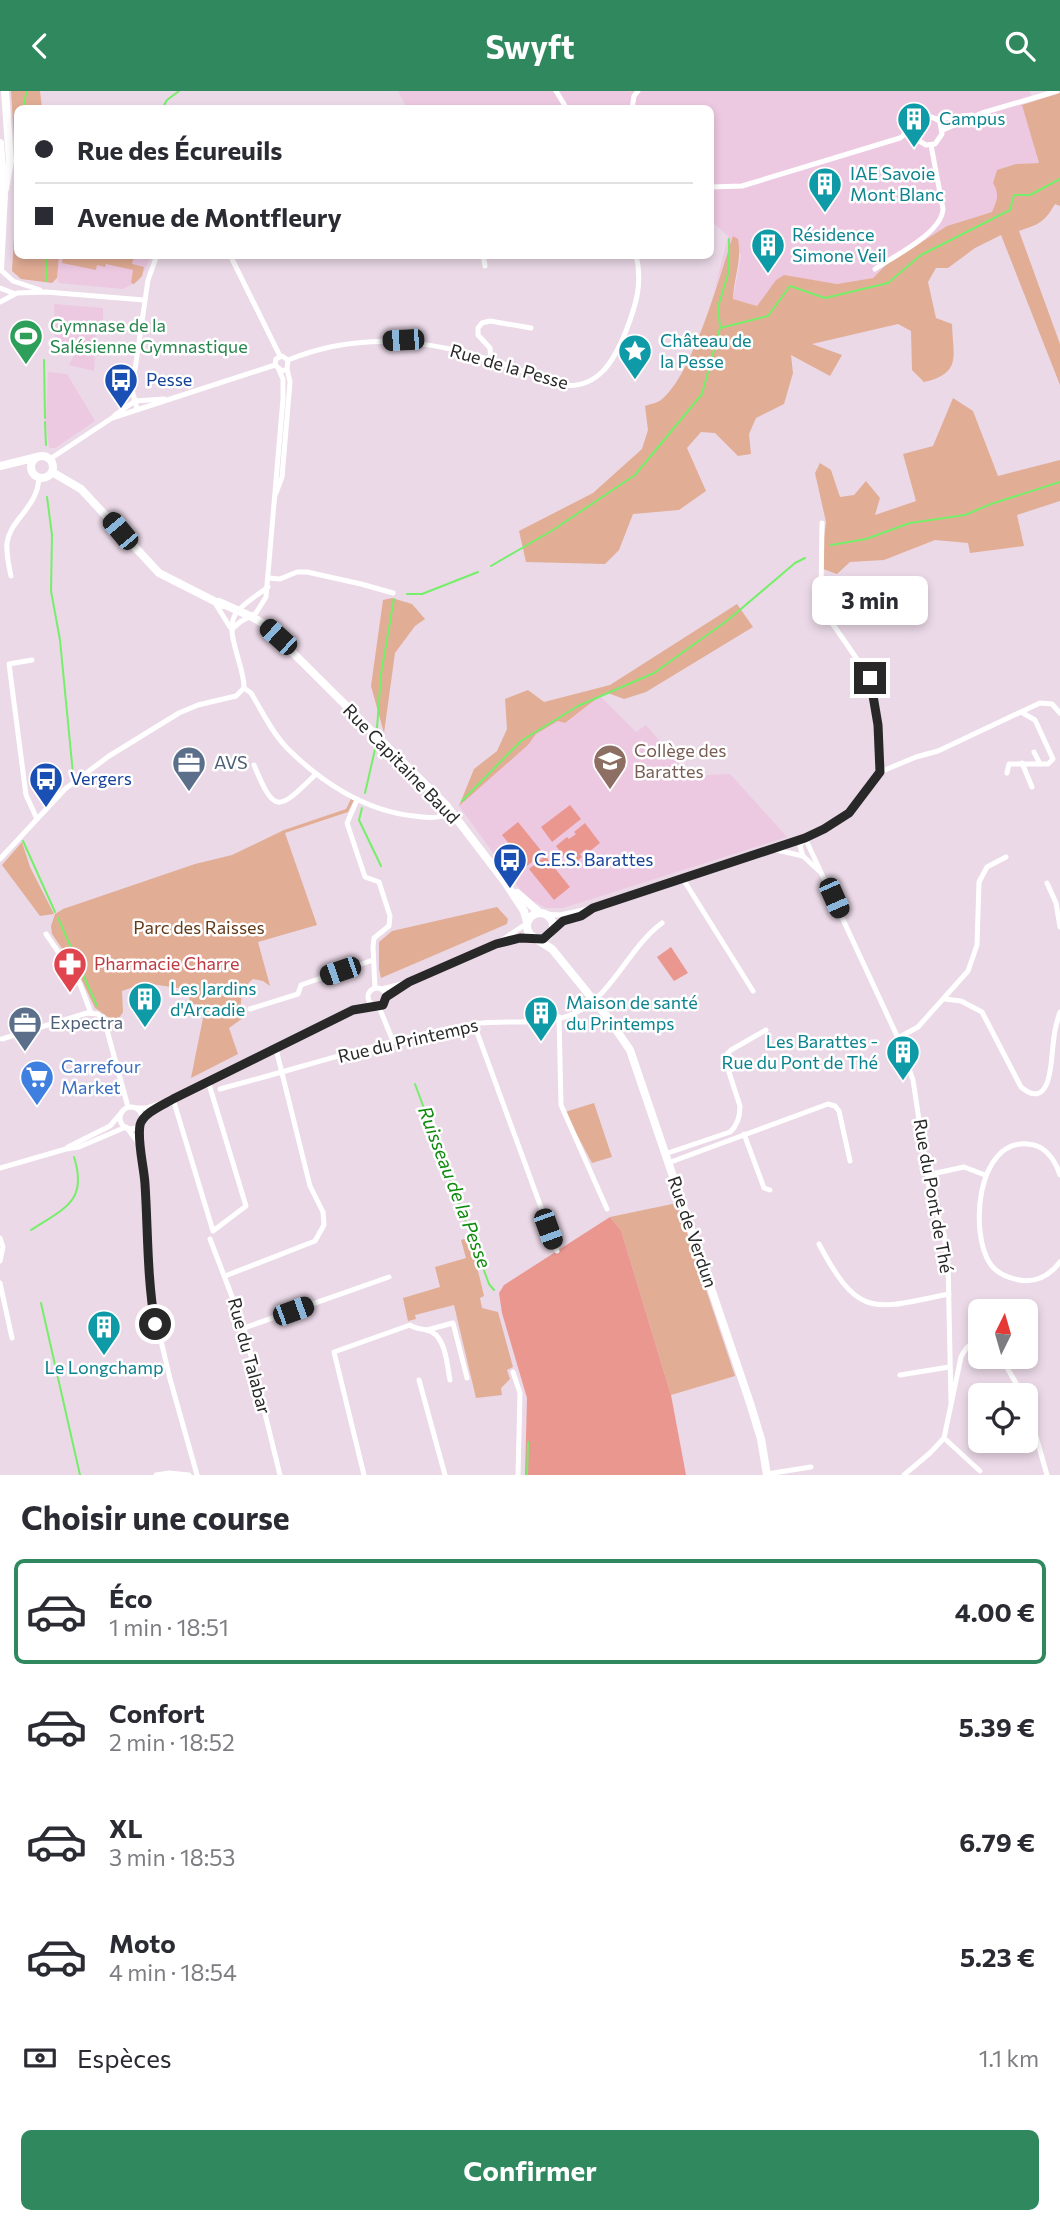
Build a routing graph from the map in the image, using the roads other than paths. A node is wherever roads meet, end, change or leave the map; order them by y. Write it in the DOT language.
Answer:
graph roads {
  1 [pos="5,91"];
  2 [pos="1057,91"];
  3 [pos="982,113"];
  4 [pos="937,118"];
  5 [pos="914,128"];
  6 [pos="943,130"];
  7 [pos="900,138"];
  8 [pos="916,139"];
  9 [pos="2,145"];
  10 [pos="931,145"];
  11 [pos="714,187"];
  12 [pos="156,259"];
  13 [pos="232,259"];
  14 [pos="483,259"];
  15 [pos="637,259"];
  16 [pos="485,266"];
  17 [pos="0,269"];
  18 [pos="875,269"];
  19 [pos="13,281"];
  20 [pos="0,287"];
  21 [pos="46,292"];
  22 [pos="14,293"];
  23 [pos="144,300"];
  24 [pos="0,303"];
  25 [pos="531,328"];
  26 [pos="279,356"];
  27 [pos="289,360"];
  28 [pos="491,360"];
  29 [pos="277,368"];
  30 [pos="287,369"];
  31 [pos="167,399"];
  32 [pos="135,401"];
  33 [pos="138,409"];
  34 [pos="113,418"];
  35 [pos="37,457"];
  36 [pos="50,459"];
  37 [pos="2,465"];
  38 [pos="32,470"];
  39 [pos="52,472"];
  40 [pos="39,477"];
  41 [pos="274,499"];
  42 [pos="822,523"];
  43 [pos="11,576"];
  44 [pos="269,578"];
  45 [pos="268,587"];
  46 [pos="393,593"];
  47 [pos="215,601"];
  48 [pos="237,612"];
  49 [pos="250,618"];
  50 [pos="232,629"];
  51 [pos="32,660"];
  52 [pos="243,688"];
  53 [pos="1021,712"];
  54 [pos="1060,713"];
  55 [pos="1034,752"];
  56 [pos="1022,763"];
  57 [pos="1040,764"];
  58 [pos="254,765"];
  59 [pos="880,772"];
  60 [pos="1007,773"];
  61 [pos="316,774"];
  62 [pos="1032,787"];
  63 [pos="355,799"];
  64 [pos="451,812"];
  65 [pos="37,819"];
  66 [pos="816,833"];
  67 [pos="805,838"];
  68 [pos="771,849"];
  69 [pos="810,849"];
  70 [pos="803,856"];
  71 [pos="1006,857"];
  72 [pos="0,859"];
  73 [pos="824,876"];
  74 [pos="683,879"];
  75 [pos="505,882"];
  76 [pos="1047,883"];
  77 [pos="593,908"];
  78 [pos="542,913"];
  79 [pos="527,923"];
  80 [pos="662,923"];
  81 [pos="1060,927"];
  82 [pos="552,932"];
  83 [pos="46,934"];
  84 [pos="535,939"];
  85 [pos="496,944"];
  86 [pos="373,960"];
  87 [pos="409,982"];
  88 [pos="375,988"];
  89 [pos="382,989"];
  90 [pos="753,991"];
  91 [pos="368,995"];
  92 [pos="386,997"];
  93 [pos="945,999"];
  94 [pos="594,1000"];
  95 [pos="371,1005"];
  96 [pos="379,1007"];
  97 [pos="250,1009"];
  98 [pos="353,1010"];
  99 [pos="1060,1012"];
  100 [pos="90,1013"];
  101 [pos="559,1017"];
  102 [pos="474,1024"];
  103 [pos="766,1030"];
  104 [pos="898,1038"];
  105 [pos="2,1039"];
  106 [pos="393,1041"];
  107 [pos="276,1049"];
  108 [pos="281,1073"];
  109 [pos="208,1081"];
  110 [pos="220,1089"];
  111 [pos="173,1099"];
  112 [pos="136,1108"];
  113 [pos="125,1110"];
  114 [pos="141,1122"];
  115 [pos="127,1127"];
  116 [pos="744,1134"];
  117 [pos="141,1147"];
  118 [pos="65,1149"];
  119 [pos="666,1158"];
  120 [pos="850,1161"];
  121 [pos="0,1168"];
  122 [pos="927,1175"];
  123 [pos="985,1175"];
  124 [pos="1060,1175"];
  125 [pos="770,1190"];
  126 [pos="607,1209"];
  127 [pos="0,1238"];
  128 [pos="209,1239"];
  129 [pos="819,1244"];
  130 [pos="556,1251"];
  131 [pos="0,1261"];
  132 [pos="1060,1262"];
  133 [pos="225,1276"];
  134 [pos="389,1277"];
  135 [pos="0,1283"];
  136 [pos="949,1294"];
  137 [pos="244,1328"];
  138 [pos="427,1330"];
  139 [pos="12,1338"];
  140 [pos="968,1346"];
  141 [pos="949,1367"];
  142 [pos="513,1372"];
  143 [pos="900,1375"];
  144 [pos="467,1378"];
  145 [pos="419,1380"];
  146 [pos="450,1380"];
  147 [pos="951,1402"];
  148 [pos="944,1437"];
  149 [pos="1038,1443"];
  150 [pos="191,1456"];
  151 [pos="811,1467"];
  152 [pos="980,1471"];
  153 [pos="911,1473"];
  154 [pos="156,1475"];
  155 [pos="190,1475"];
  156 [pos="197,1475"];
  157 [pos="280,1475"];
  158 [pos="364,1475"];
  159 [pos="445,1475"];
  160 [pos="518,1475"];
  161 [pos="767,1475"];
  162 [pos="904,1475"];
  163 [pos="1047,1475"];
  1 -- 9 [label="main road"];
  2 -- 3 [label="street"];
  3 -- 4 [label="street"];
  3 -- 6 [label="street"];
  4 -- 5 [label="street"];
  4 -- 6 [label="street"];
  5 -- 7 [label="street"];
  5 -- 8 [label="street"];
  6 -- 10 [label="street"];
  7 -- 8 [label="street"];
  7 -- 11 [label="street"];
  8 -- 10 [label="street"];
  9 -- 17 [label="main road"];
  10 -- 18 [label="street"];
  12 -- 23 [label="street"];
  13 -- 26 [label="street"];
  14 -- 16 [label="street"];
  15 -- 28 [label="street, Rue de la Pesse"];
  17 -- 19 [label="street"];
  19 -- 20 [label="street"];
  19 -- 21 [label="street"];
  20 -- 22 [label="street"];
  21 -- 22 [label="street"];
  21 -- 23 [label="street"];
  22 -- 24 [label="street"];
  23 -- 32 [label="street"];
  25 -- 28 [label="street"];
  26 -- 27 [label="street"];
  26 -- 29 [label="street"];
  27 -- 28 [label="street, Rue de la Pesse"];
  27 -- 30 [label="street"];
  29 -- 30 [label="street"];
  29 -- 31 [label="street"];
  29 -- 41 [label="street"];
  30 -- 41 [label="street"];
  31 -- 32 [label="street"];
  31 -- 33 [label="street"];
  32 -- 33 [label="street"];
  32 -- 34 [label="street"];
  33 -- 34 [label="street"];
  34 -- 36 [label="street"];
  35 -- 36 [label="main road"];
  35 -- 37 [label="main road"];
  35 -- 38 [label="main road"];
  36 -- 39 [label="main road"];
  37 -- 38 [label="main road"];
  38 -- 40 [label="main road"];
  39 -- 40 [label="main road"];
  39 -- 47 [label="main road, Rue Capitaine Baud"];
  40 -- 43 [label="street"];
  41 -- 44 [label="street"];
  42 -- 59 [label="street"];
  44 -- 45 [label="street"];
  44 -- 46 [label="street"];
  45 -- 48 [label="street"];
  45 -- 49 [label="street"];
  47 -- 48 [label="main road, Rue Capitaine Baud"];
  47 -- 50 [label="street"];
  48 -- 49 [label="main road, Rue Capitaine Baud"];
  48 -- 50 [label="street"];
  49 -- 50 [label="street"];
  49 -- 64 [label="main road, Rue Capitaine Baud"];
  50 -- 52 [label="street"];
  51 -- 65 [label="street"];
  52 -- 61 [label="street"];
  52 -- 65 [label="street"];
  53 -- 54 [label="street"];
  53 -- 57 [label="street"];
  53 -- 59 [label="street"];
  55 -- 57 [label="street"];
  56 -- 57 [label="street"];
  56 -- 60 [label="street"];
  56 -- 62 [label="street"];
  58 -- 61 [label="street"];
  59 -- 66 [label="street"];
  61 -- 63 [label="street"];
  63 -- 64 [label="street"];
  63 -- 86 [label="street"];
  64 -- 75 [label="main road, Rue Capitaine Baud"];
  65 -- 72 [label="street"];
  66 -- 67 [label="street"];
  66 -- 69 [label="street"];
  67 -- 68 [label="street"];
  67 -- 69 [label="street, Rue du Pont de Thé"];
  67 -- 70 [label="street"];
  68 -- 70 [label="street"];
  68 -- 74 [label="street"];
  69 -- 73 [label="street, Rue du Pont de Thé"];
  70 -- 73 [label="street, Rue du Pont de Thé"];
  71 -- 93 [label="street"];
  73 -- 104 [label="street, Rue du Pont de Thé"];
  74 -- 77 [label="street"];
  74 -- 90 [label="street"];
  75 -- 78 [label="main road, Rue Capitaine Baud"];
  75 -- 79 [label="main road, Rue Capitaine Baud"];
  76 -- 81 [label="street"];
  77 -- 78 [label="street"];
  77 -- 82 [label="street"];
  78 -- 79 [label="main road"];
  78 -- 82 [label="main road"];
  79 -- 84 [label="main road"];
  79 -- 85 [label="street"];
  80 -- 94 [label="street"];
  82 -- 84 [label="main road"];
  82 -- 94 [label="main road, Rue de Verdun"];
  83 -- 100 [label="street"];
  84 -- 85 [label="street"];
  84 -- 94 [label="main road, Rue de Verdun"];
  85 -- 87 [label="street"];
  86 -- 88 [label="street"];
  86 -- 97 [label="street"];
  87 -- 89 [label="street"];
  87 -- 92 [label="street"];
  88 -- 89 [label="street"];
  88 -- 91 [label="street"];
  89 -- 92 [label="street"];
  91 -- 95 [label="street"];
  91 -- 98 [label="street"];
  92 -- 96 [label="street"];
  93 -- 99 [label="street"];
  93 -- 104 [label="street"];
  94 -- 101 [label="street, Rue du Printemps"];
  94 -- 119 [label="main road, Rue de Verdun"];
  95 -- 96 [label="street"];
  95 -- 98 [label="street"];
  96 -- 106 [label="street"];
  98 -- 107 [label="street"];
  100 -- 105 [label="street"];
  100 -- 113 [label="street"];
  101 -- 102 [label="street, Rue du Printemps"];
  101 -- 126 [label="street"];
  102 -- 106 [label="street, Rue du Printemps"];
  102 -- 130 [label="street"];
  103 -- 119 [label="street"];
  104 -- 122 [label="street, Rue du Pont de Thé"];
  106 -- 108 [label="street, Rue du Printemps"];
  107 -- 108 [label="street"];
  107 -- 109 [label="street"];
  108 -- 110 [label="street, Rue du Printemps"];
  108 -- 133 [label="street"];
  109 -- 111 [label="street"];
  109 -- 111 [label="street"];
  111 -- 112 [label="street"];
  111 -- 114 [label="street"];
  112 -- 113 [label="street"];
  112 -- 114 [label="street"];
  113 -- 115 [label="street"];
  113 -- 118 [label="street"];
  114 -- 115 [label="street"];
  114 -- 117 [label="street"];
  115 -- 117 [label="street"];
  115 -- 118 [label="street"];
  116 -- 119 [label="street"];
  116 -- 120 [label="street"];
  116 -- 125 [label="street"];
  117 -- 150 [label="street"];
  118 -- 121 [label="street"];
  119 -- 161 [label="main road, Rue de Verdun"];
  122 -- 123 [label="street"];
  122 -- 136 [label="street, Rue du Pont de Thé"];
  123 -- 124 [label="street"];
  123 -- 132 [label="street"];
  127 -- 131 [label="street"];
  128 -- 133 [label="street, Rue du Talabar"];
  129 -- 136 [label="street"];
  133 -- 137 [label="street, Rue du Talabar"];
  134 -- 137 [label="street"];
  135 -- 139 [label="street"];
  136 -- 141 [label="street, Rue du Pont de Thé"];
  137 -- 157 [label="street, Rue du Talabar"];
  138 -- 144 [label="street"];
  138 -- 146 [label="street"];
  138 -- 158 [label="street"];
  140 -- 147 [label="street"];
  141 -- 143 [label="street"];
  141 -- 147 [label="street, Rue du Pont de Thé"];
  142 -- 160 [label="street"];
  145 -- 159 [label="street"];
  147 -- 148 [label="street"];
  148 -- 152 [label="street"];
  148 -- 153 [label="street"];
  149 -- 163 [label="street"];
  150 -- 155 [label="street"];
  150 -- 156 [label="street"];
  151 -- 161 [label="street"];
  153 -- 162 [label="street"];
  154 -- 155 [label="street"];
}
